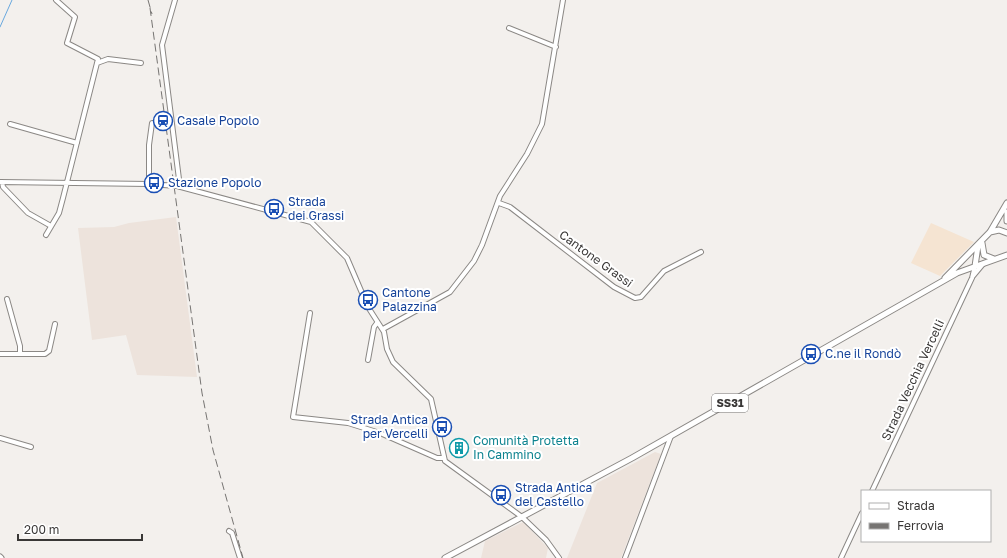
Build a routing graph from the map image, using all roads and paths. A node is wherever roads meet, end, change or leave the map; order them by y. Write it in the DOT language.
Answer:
graph roads {
  1 [pos="56,0"];
  2 [pos="175,0"];
  3 [pos="563,0"];
  4 [pos="509,28"];
  5 [pos="556,47"];
  6 [pos="97,63"];
  7 [pos="141,63"];
  8 [pos="156,123"];
  9 [pos="10,124"];
  10 [pos="77,143"];
  11 [pos="1,182"];
  12 [pos="67,183"];
  13 [pos="149,184"];
  14 [pos="178,186"];
  15 [pos="499,203"];
  16 [pos="1007,203"];
  17 [pos="1007,212"];
  18 [pos="1007,221"];
  19 [pos="51,226"];
  20 [pos="990,232"];
  21 [pos="1007,233"];
  22 [pos="46,235"];
  23 [pos="980,243"];
  24 [pos="1007,251"];
  25 [pos="701,252"];
  26 [pos="1004,256"];
  27 [pos="995,260"];
  28 [pos="984,264"];
  29 [pos="974,266"];
  30 [pos="961,271"];
  31 [pos="972,278"];
  32 [pos="937,286"];
  33 [pos="7,299"];
  34 [pos="310,313"];
  35 [pos="378,323"];
  36 [pos="55,324"];
  37 [pos="383,330"];
  38 [pos="20,353"];
  39 [pos="0,354"];
  40 [pos="368,360"];
  41 [pos="671,436"];
  42 [pos="0,438"];
  43 [pos="31,447"];
  44 [pos="444,458"];
  45 [pos="872,490"];
  46 [pos="861,515"];
  47 [pos="522,517"];
  48 [pos="229,531"];
  49 [pos="240,558"];
  50 [pos="445,558"];
  51 [pos="559,558"];
  52 [pos="625,558"];
  53 [pos="841,558"];
  1 -- 6 [label="street"];
  2 -- 14 [label="street"];
  3 -- 5 [label="street"];
  4 -- 5 [label="street"];
  5 -- 15 [label="street"];
  6 -- 7 [label="street"];
  6 -- 10 [label="street"];
  8 -- 13 [label="street"];
  9 -- 10 [label="street"];
  10 -- 12 [label="street"];
  11 -- 12 [label="street"];
  11 -- 19 [label="street"];
  12 -- 13 [label="street"];
  12 -- 19 [label="street"];
  13 -- 14 [label="street"];
  14 -- 35 [label="street"];
  15 -- 25 [label="street, Cantone Grassi"];
  15 -- 37 [label="street"];
  16 -- 20 [label="main road, SS31"];
  17 -- 18 [label="main road"];
  19 -- 22 [label="street"];
  20 -- 21 [label="main road"];
  20 -- 23 [label="main road, SS31"];
  23 -- 27 [label="main road"];
  23 -- 29 [label="main road"];
  23 -- 32 [label="main road, SS31"];
  24 -- 26 [label="main road, SS31"];
  26 -- 27 [label="main road, SS31"];
  27 -- 28 [label="main road, SS31"];
  28 -- 29 [label="main road, SS31"];
  28 -- 31 [label="street, Strada Vecchia Vercelli"];
  29 -- 30 [label="main road, SS31"];
  29 -- 31 [label="street, Strada Vecchia Vercelli"];
  30 -- 31 [label="street"];
  30 -- 32 [label="main road, SS31"];
  31 -- 45 [label="street, Strada Vecchia Vercelli"];
  32 -- 41 [label="main road, SS31"];
  33 -- 38 [label="street"];
  34 -- 44 [label="street"];
  35 -- 37 [label="street"];
  35 -- 40 [label="street"];
  36 -- 38 [label="street"];
  37 -- 44 [label="street"];
  38 -- 39 [label="street"];
  41 -- 47 [label="main road, SS31"];
  41 -- 52 [label="street"];
  42 -- 43 [label="street"];
  44 -- 47 [label="street"];
  46 -- 53 [label="street"];
  47 -- 50 [label="main road, SS31"];
  47 -- 51 [label="street"];
  48 -- 49 [label="street"];
}
